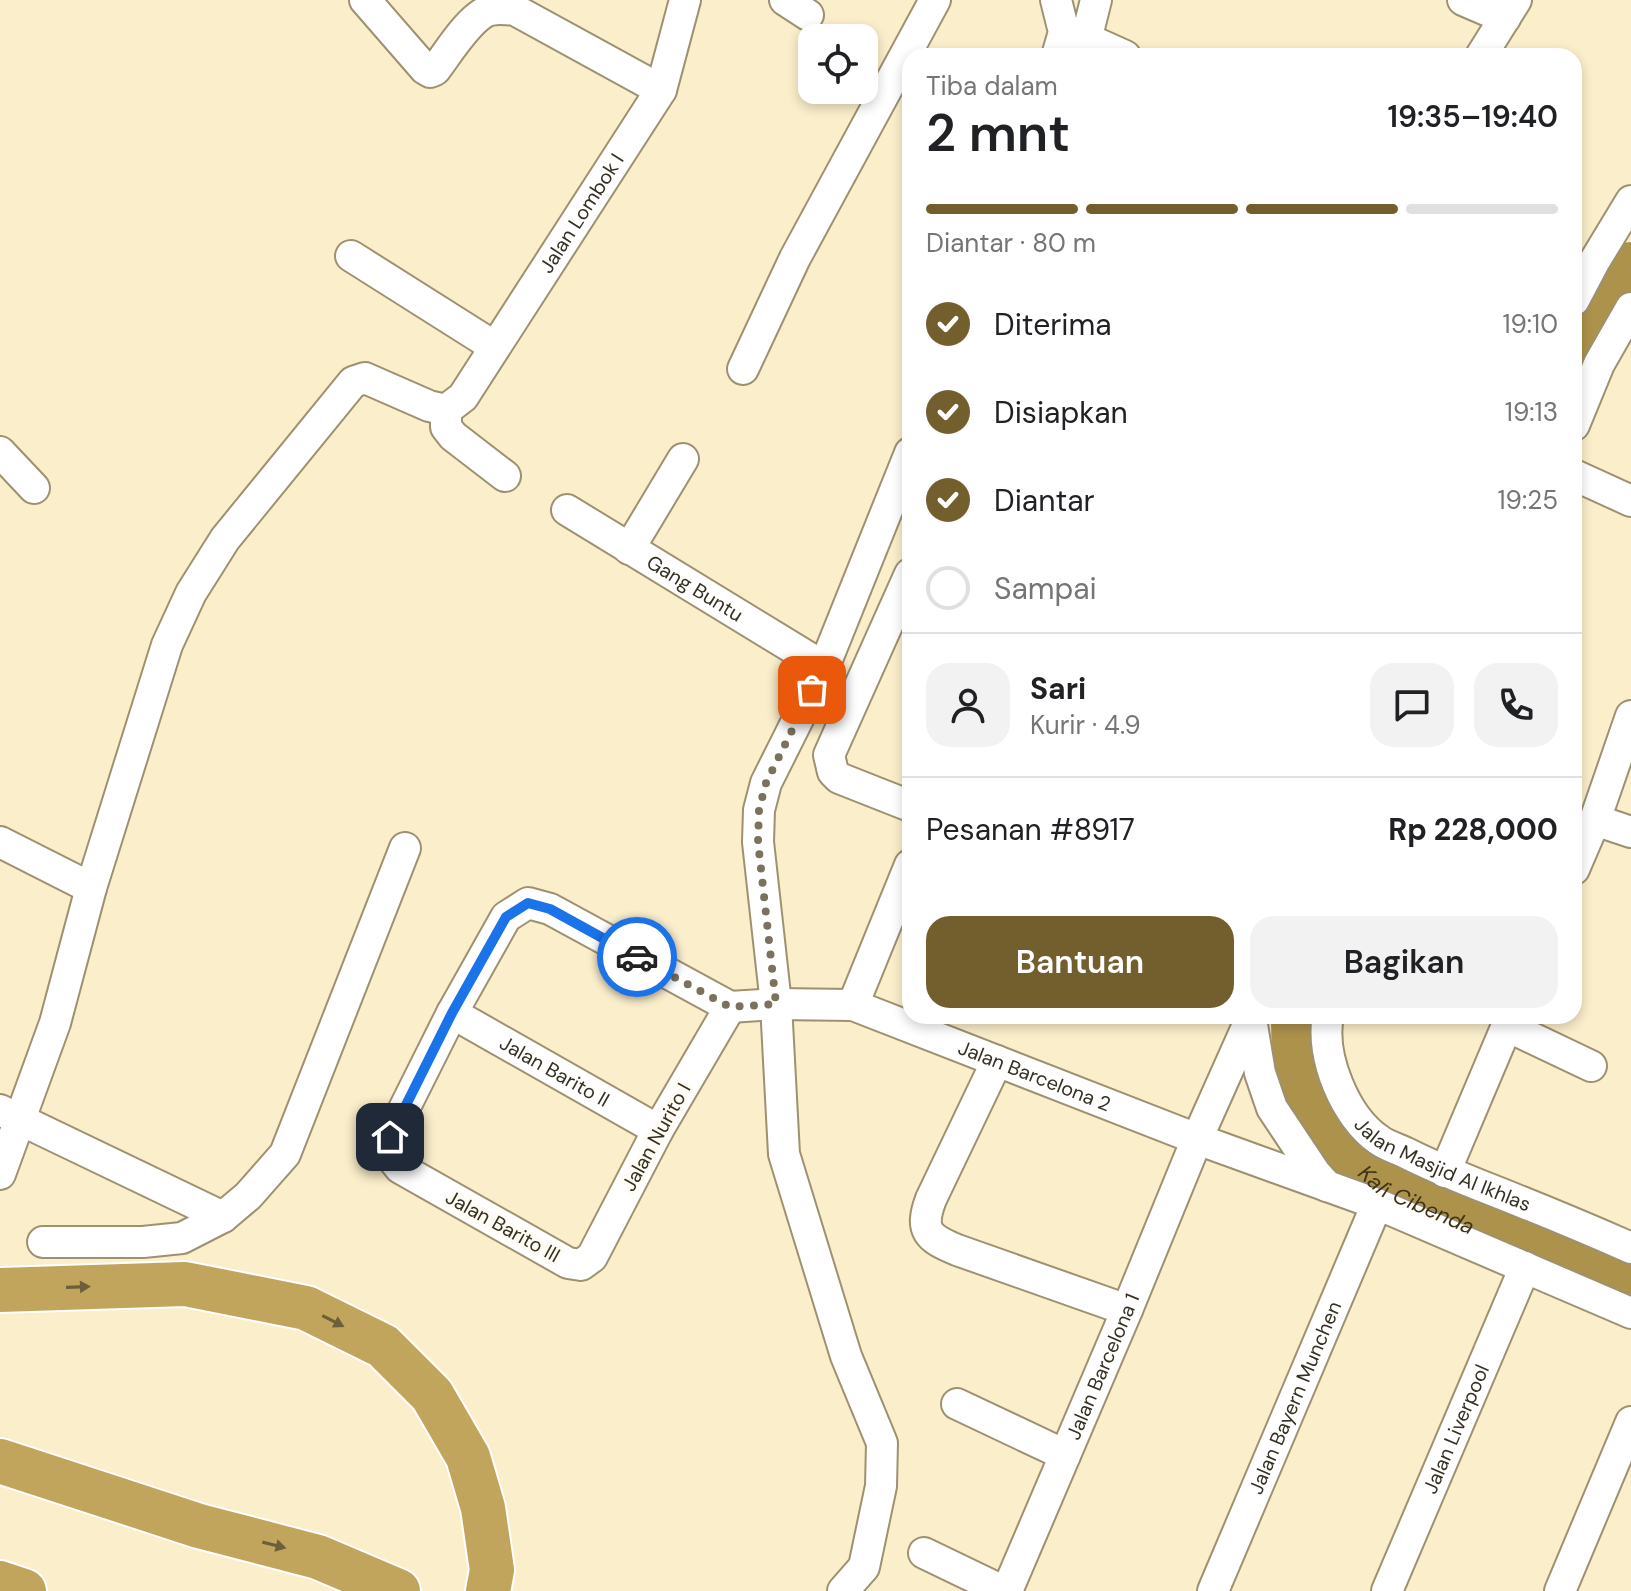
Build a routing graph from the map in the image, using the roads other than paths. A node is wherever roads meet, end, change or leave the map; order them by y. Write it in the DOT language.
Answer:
graph roads {
  1 [pos="365,0"];
  2 [pos="685,0"];
  3 [pos="935,0"];
  4 [pos="1056,0"];
  5 [pos="1096,0"];
  6 [pos="1463,0"];
  7 [pos="1510,9"];
  8 [pos="1084,47"];
  9 [pos="909,48"];
  10 [pos="1059,48"];
  11 [pos="1486,48"];
  12 [pos="902,61"];
  13 [pos="661,90"];
  14 [pos="1631,201"];
  15 [pos="351,256"];
  16 [pos="1582,285"];
  17 [pos="1631,308"];
  18 [pos="495,347"];
  19 [pos="743,369"];
  20 [pos="1582,405"];
  21 [pos="446,410"];
  22 [pos="0,452"];
  23 [pos="683,459"];
  24 [pos="902,473"];
  25 [pos="505,476"];
  26 [pos="1582,479"];
  27 [pos="34,488"];
  28 [pos="1631,501"];
  29 [pos="567,510"];
  30 [pos="629,549"];
  31 [pos="902,599"];
  32 [pos="824,667"];
  33 [pos="1631,716"];
  34 [pos="902,803"];
  35 [pos="1595,820"];
  36 [pos="1631,832"];
  37 [pos="0,842"];
  38 [pos="405,848"];
  39 [pos="1582,850"];
  40 [pos="902,885"];
  41 [pos="91,888"];
  42 [pos="776,1004"];
  43 [pos="853,1005"];
  44 [pos="730,1007"];
  45 [pos="452,1013"];
  46 [pos="1248,1024"];
  47 [pos="1252,1024"];
  48 [pos="1327,1024"];
  49 [pos="1508,1024"];
  50 [pos="1514,1024"];
  51 [pos="997,1061"];
  52 [pos="1591,1066"];
  53 [pos="10,1115"];
  54 [pos="658,1130"];
  55 [pos="1197,1139"];
  56 [pos="1445,1172"];
  57 [pos="0,1174"];
  58 [pos="1327,1186"];
  59 [pos="1377,1204"];
  60 [pos="223,1217"];
  61 [pos="43,1242"];
  62 [pos="1631,1248"];
  63 [pos="581,1265"];
  64 [pos="1525,1267"];
  65 [pos="0,1290"];
  66 [pos="1127,1310"];
  67 [pos="1631,1313"];
  68 [pos="957,1404"];
  69 [pos="1631,1422"];
  70 [pos="1065,1455"];
  71 [pos="0,1461"];
  72 [pos="0,1489"];
  73 [pos="199,1526"];
  74 [pos="924,1553"];
  75 [pos="0,1583"];
  76 [pos="24,1591"];
  77 [pos="398,1591"];
  78 [pos="488,1591"];
  79 [pos="843,1591"];
  80 [pos="1005,1591"];
  81 [pos="1213,1591"];
  82 [pos="1387,1591"];
  83 [pos="1560,1591"];
  1 -- 13 [label="street"];
  2 -- 13 [label="street, Jalan Lombok I"];
  3 -- 9 [label="street"];
  4 -- 10 [label="street"];
  5 -- 8 [label="street"];
  6 -- 7 [label="street"];
  7 -- 11 [label="street"];
  12 -- 19 [label="street"];
  13 -- 18 [label="street, Jalan Lombok I"];
  14 -- 16 [label="street"];
  15 -- 18 [label="street"];
  17 -- 20 [label="street"];
  18 -- 21 [label="street, Jalan Lombok I"];
  21 -- 25 [label="street"];
  21 -- 41 [label="street"];
  22 -- 27 [label="street"];
  23 -- 30 [label="street"];
  24 -- 32 [label="street"];
  26 -- 28 [label="street"];
  29 -- 30 [label="street, Gang Buntu"];
  30 -- 32 [label="street, Gang Buntu"];
  31 -- 34 [label="street"];
  32 -- 42 [label="street"];
  33 -- 35 [label="street"];
  35 -- 36 [label="street"];
  35 -- 39 [label="street"];
  37 -- 41 [label="street"];
  38 -- 60 [label="street"];
  40 -- 43 [label="street"];
  41 -- 53 [label="street"];
  42 -- 43 [label="street, Jalan Barcelona 2"];
  42 -- 44 [label="street, Jalan Barcelona 2"];
  42 -- 79 [label="street"];
  43 -- 51 [label="street, Jalan Barcelona 2"];
  44 -- 45 [label="street"];
  44 -- 54 [label="street, Jalan Nurito I"];
  45 -- 54 [label="street, Jalan Barito II"];
  45 -- 63 [label="street, Jalan Barito III"];
  46 -- 55 [label="street, Jalan Barcelona 1"];
  47 -- 58 [label="street"];
  48 -- 56 [label="street, Jalan Masjid Al Ikhlas"];
  49 -- 56 [label="street"];
  50 -- 52 [label="street"];
  51 -- 55 [label="street, Jalan Barcelona 2"];
  51 -- 66 [label="street"];
  53 -- 57 [label="street"];
  53 -- 60 [label="street"];
  54 -- 63 [label="street, Jalan Nurito I"];
  55 -- 58 [label="street, Jalan Barcelona 2"];
  55 -- 66 [label="street, Jalan Barcelona 1"];
  56 -- 62 [label="street, Jalan Masjid Al Ikhlas"];
  58 -- 59 [label="street, Jalan Barcelona 2"];
  59 -- 64 [label="street, Jalan Barcelona 2"];
  59 -- 81 [label="street, Jalan Bayern Munchen"];
  60 -- 61 [label="street"];
  64 -- 67 [label="street, Jalan Barcelona 2"];
  64 -- 82 [label="street, Jalan Liverpool"];
  65 -- 78 [label="highway, one-way"];
  66 -- 70 [label="street, Jalan Barcelona 1"];
  68 -- 70 [label="street"];
  69 -- 83 [label="street"];
  70 -- 80 [label="street, Jalan Barcelona 1"];
  71 -- 73 [label="highway"];
  72 -- 73 [label="highway"];
  73 -- 77 [label="highway, one-way"];
  74 -- 80 [label="street"];
  75 -- 76 [label="highway"];
}
